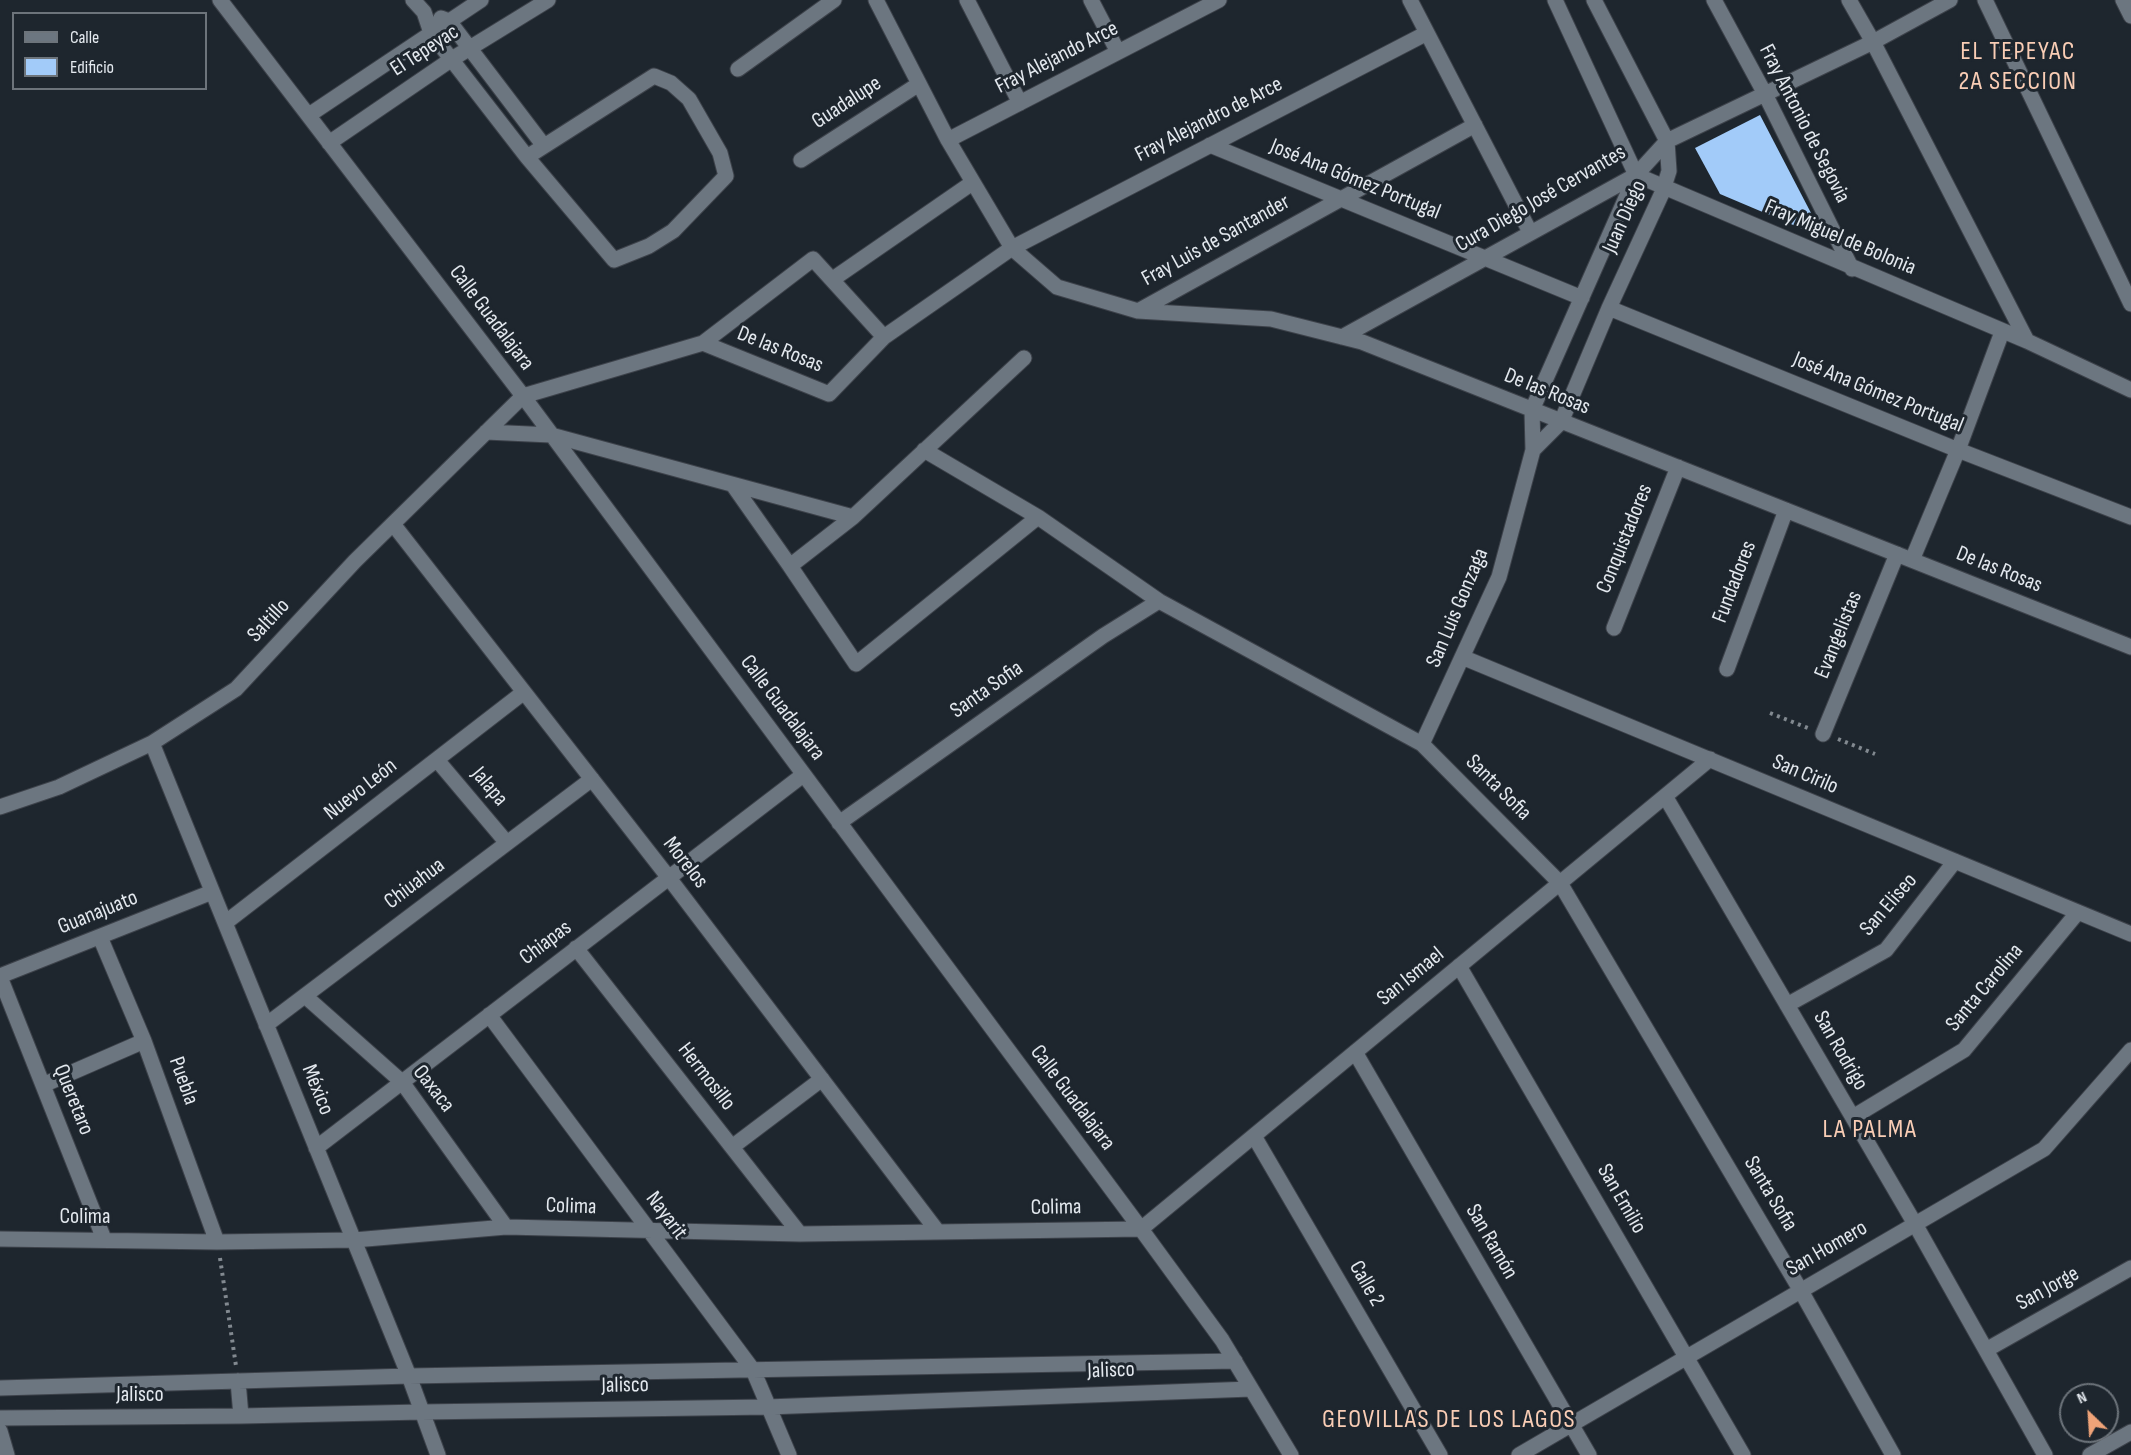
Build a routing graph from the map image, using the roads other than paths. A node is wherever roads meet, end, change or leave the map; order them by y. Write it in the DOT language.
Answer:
graph roads {
  1 [pos="220,0"];
  2 [pos="413,0"];
  3 [pos="481,0"];
  4 [pos="548,0"];
  5 [pos="834,0"];
  6 [pos="876,0"];
  7 [pos="967,0"];
  8 [pos="1091,0"];
  9 [pos="1219,0"];
  10 [pos="1410,0"];
  11 [pos="1555,0"];
  12 [pos="1594,0"];
  13 [pos="1714,0"];
  14 [pos="1849,0"];
  15 [pos="1950,0"];
  16 [pos="1985,0"];
  17 [pos="2123,0"];
  18 [pos="424,12"];
  19 [pos="2131,16"];
  20 [pos="449,21"];
  21 [pos="431,33"];
  22 [pos="1427,33"];
  23 [pos="1872,42"];
  24 [pos="468,49"];
  25 [pos="1118,52"];
  26 [pos="452,59"];
  27 [pos="738,69"];
  28 [pos="919,84"];
  29 [pos="1765,94"];
  30 [pos="1020,103"];
  31 [pos="309,115"];
  32 [pos="1475,125"];
  33 [pos="948,140"];
  34 [pos="1667,141"];
  35 [pos="329,142"];
  36 [pos="1210,145"];
  37 [pos="544,146"];
  38 [pos="527,157"];
  39 [pos="801,160"];
  40 [pos="1636,175"];
  41 [pos="972,183"];
  42 [pos="1664,187"];
  43 [pos="1340,198"];
  44 [pos="1530,232"];
  45 [pos="1012,248"];
  46 [pos="1485,258"];
  47 [pos="1852,269"];
  48 [pos="833,279"];
  49 [pos="1582,298"];
  50 [pos="2131,304"];
  51 [pos="1609,308"];
  52 [pos="1138,311"];
  53 [pos="2002,332"];
  54 [pos="884,337"];
  55 [pos="1342,337"];
  56 [pos="2026,341"];
  57 [pos="703,343"];
  58 [pos="1024,358"];
  59 [pos="2131,390"];
  60 [pos="523,396"];
  61 [pos="1532,410"];
  62 [pos="1561,422"];
  63 [pos="486,432"];
  64 [pos="551,435"];
  65 [pos="924,450"];
  66 [pos="1533,450"];
  67 [pos="1958,450"];
  68 [pos="1678,467"];
  69 [pos="733,485"];
  70 [pos="1786,510"];
  71 [pos="853,517"];
  72 [pos="1038,517"];
  73 [pos="2131,517"];
  74 [pos="393,524"];
  75 [pos="1897,554"];
  76 [pos="1912,561"];
  77 [pos="790,566"];
  78 [pos="1159,601"];
  79 [pos="1614,628"];
  80 [pos="2131,647"];
  81 [pos="1462,657"];
  82 [pos="1726,669"];
  83 [pos="524,692"];
  84 [pos="1823,734"];
  85 [pos="152,743"];
  86 [pos="1422,744"];
  87 [pos="1710,759"];
  88 [pos="436,760"];
  89 [pos="803,774"];
  90 [pos="592,779"];
  91 [pos="1665,796"];
  92 [pos="0,807"];
  93 [pos="839,823"];
  94 [pos="507,843"];
  95 [pos="1955,861"];
  96 [pos="669,878"];
  97 [pos="1560,883"];
  98 [pos="212,892"];
  99 [pos="2078,912"];
  100 [pos="225,923"];
  101 [pos="2131,934"];
  102 [pos="100,937"];
  103 [pos="576,948"];
  104 [pos="1459,966"];
  105 [pos="0,977"];
  106 [pos="305,996"];
  107 [pos="1787,1005"];
  108 [pos="489,1016"];
  109 [pos="266,1025"];
  110 [pos="144,1041"];
  111 [pos="2131,1050"];
  112 [pos="1354,1053"];
  113 [pos="822,1079"];
  114 [pos="402,1082"];
  115 [pos="43,1085"];
  116 [pos="1853,1117"];
  117 [pos="1254,1136"];
  118 [pos="732,1147"];
  119 [pos="316,1148"];
  120 [pos="1915,1224"];
  121 [pos="506,1227"];
  122 [pos="1141,1229"];
  123 [pos="650,1232"];
  124 [pos="938,1232"];
  125 [pos="800,1234"];
  126 [pos="0,1239"];
  127 [pos="104,1239"];
  128 [pos="354,1240"];
  129 [pos="217,1242"];
  130 [pos="2131,1268"];
  131 [pos="1801,1291"];
  132 [pos="1986,1350"];
  133 [pos="1687,1357"];
  134 [pos="1235,1361"];
  135 [pos="753,1370"];
  136 [pos="409,1376"];
  137 [pos="238,1381"];
  138 [pos="0,1388"];
  139 [pos="1251,1389"];
  140 [pos="767,1407"];
  141 [pos="421,1412"];
  142 [pos="242,1416"];
  143 [pos="0,1418"];
  144 [pos="1571,1425"];
  145 [pos="0,1431"];
  146 [pos="2131,1432"];
  147 [pos="7,1455"];
  148 [pos="438,1455"];
  149 [pos="789,1455"];
  150 [pos="1291,1455"];
  151 [pos="1440,1455"];
  152 [pos="1519,1455"];
  153 [pos="1588,1455"];
  154 [pos="1743,1455"];
  155 [pos="1893,1455"];
  156 [pos="2045,1455"];
  157 [pos="2090,1455"];
  1 -- 31 [label="street, Calle Guadalajara"];
  2 -- 18 [label="street"];
  3 -- 20 [label="street, El Tepeyac"];
  4 -- 24 [label="street, El Tepeyac"];
  5 -- 27 [label="street"];
  6 -- 28 [label="street, De las Rosas"];
  7 -- 30 [label="street"];
  8 -- 25 [label="street"];
  9 -- 25 [label="street, Fray Alejando Arce"];
  10 -- 22 [label="street"];
  11 -- 40 [label="street, Juan Diego"];
  12 -- 34 [label="street, Juan Diego"];
  13 -- 29 [label="street, Fray Antonio de Segovia"];
  14 -- 23 [label="street"];
  15 -- 23 [label="street, Cura Diego José Cervantes"];
  16 -- 50 [label="street"];
  17 -- 19 [label="street"];
  18 -- 20 [label="street"];
  18 -- 21 [label="street"];
  20 -- 21 [label="street, El Tepeyac"];
  20 -- 24 [label="street"];
  21 -- 26 [label="street"];
  21 -- 31 [label="street, El Tepeyac"];
  22 -- 32 [label="street"];
  22 -- 36 [label="street, Fray Alejandro de Arce"];
  23 -- 29 [label="street, Cura Diego José Cervantes"];
  23 -- 56 [label="street"];
  24 -- 26 [label="street, El Tepeyac"];
  24 -- 37 [label="street"];
  25 -- 30 [label="street, Fray Alejando Arce"];
  26 -- 35 [label="street, El Tepeyac"];
  26 -- 38 [label="street"];
  28 -- 33 [label="street, De las Rosas"];
  28 -- 39 [label="street, Guadalupe"];
  29 -- 34 [label="street, Cura Diego José Cervantes"];
  29 -- 47 [label="street, Fray Antonio de Segovia"];
  30 -- 33 [label="street, Fray Alejando Arce"];
  31 -- 35 [label="street, Calle Guadalajara"];
  32 -- 43 [label="street, Fray Luis de Santander"];
  32 -- 44 [label="street"];
  33 -- 41 [label="street, De las Rosas"];
  34 -- 40 [label="street, Cura Diego José Cervantes"];
  34 -- 42 [label="street, Juan Diego"];
  35 -- 60 [label="street, Calle Guadalajara"];
  36 -- 43 [label="street, José Ana Gómez Portugal"];
  36 -- 45 [label="street, Fray Alejandro de Arce"];
  37 -- 38 [label="street"];
  37 -- 38 [label="street"];
  40 -- 42 [label="street, Fray Miguel de Bolonia"];
  40 -- 44 [label="street, Cura Diego José Cervantes"];
  40 -- 49 [label="street, San Luis Gonzaga"];
  41 -- 45 [label="street, De las Rosas"];
  41 -- 48 [label="street"];
  42 -- 47 [label="street, Fray Miguel de Bolonia"];
  42 -- 51 [label="street, Juan Diego"];
  43 -- 46 [label="street, José Ana Gómez Portugal"];
  43 -- 52 [label="street, Fray Luis de Santander"];
  44 -- 46 [label="street, Cura Diego José Cervantes"];
  45 -- 52 [label="street, De las Rosas"];
  45 -- 54 [label="street, Fray Alejandro de Arce"];
  46 -- 49 [label="street, José Ana Gómez Portugal"];
  46 -- 55 [label="street, Cura Diego José Cervantes"];
  47 -- 53 [label="street, Fray Miguel de Bolonia"];
  48 -- 54 [label="street, De las Rosas"];
  48 -- 57 [label="street, De las Rosas"];
  49 -- 61 [label="street, San Luis Gonzaga"];
  51 -- 62 [label="street, Juan Diego"];
  51 -- 67 [label="street, José Ana Gómez Portugal"];
  52 -- 55 [label="street, De las Rosas"];
  53 -- 56 [label="street, Fray Miguel de Bolonia"];
  53 -- 67 [label="street"];
  54 -- 57 [label="street, De las Rosas"];
  55 -- 61 [label="street, De las Rosas"];
  56 -- 59 [label="street, Fray Miguel de Bolonia"];
  57 -- 60 [label="street, De las Rosas"];
  58 -- 65 [label="street"];
  60 -- 63 [label="street, Saltillo"];
  60 -- 64 [label="street, Calle Guadalajara"];
  61 -- 62 [label="street, De las Rosas"];
  61 -- 66 [label="street, San Luis Gonzaga"];
  62 -- 66 [label="street"];
  62 -- 68 [label="street, De las Rosas"];
  63 -- 64 [label="street"];
  63 -- 74 [label="street, Saltillo"];
  64 -- 69 [label="street"];
  64 -- 89 [label="street, Calle Guadalajara"];
  65 -- 71 [label="street"];
  65 -- 72 [label="street"];
  66 -- 81 [label="street, San Luis Gonzaga"];
  67 -- 73 [label="street, José Ana Gómez Portugal"];
  67 -- 76 [label="street"];
  68 -- 70 [label="street, De las Rosas"];
  68 -- 79 [label="street, Conquistadores"];
  69 -- 71 [label="street"];
  69 -- 77 [label="street"];
  70 -- 75 [label="street, De las Rosas"];
  70 -- 82 [label="street, Fundadores"];
  71 -- 77 [label="street"];
  72 -- 77 [label="street"];
  72 -- 78 [label="street"];
  74 -- 83 [label="street, Morelos"];
  74 -- 85 [label="street, Saltillo"];
  75 -- 76 [label="street, De las Rosas"];
  75 -- 84 [label="street, Evangelistas"];
  76 -- 80 [label="street, De las Rosas"];
  78 -- 86 [label="street, Santa Sofia"];
  78 -- 93 [label="street, Santa Sofia"];
  81 -- 86 [label="street, San Luis Gonzaga"];
  81 -- 87 [label="street, San Cirilo"];
  83 -- 88 [label="street, Nuevo León"];
  83 -- 90 [label="street, Morelos"];
  85 -- 92 [label="street, Saltillo"];
  85 -- 98 [label="street, México"];
  86 -- 97 [label="street, Santa Sofia"];
  87 -- 91 [label="street, San Ismael"];
  87 -- 95 [label="street, San Cirilo"];
  88 -- 94 [label="street, Jalapa"];
  88 -- 100 [label="street, Nuevo León"];
  89 -- 93 [label="street, Calle Guadalajara"];
  89 -- 96 [label="street, Chiapas"];
  90 -- 94 [label="street, Chiuahua"];
  90 -- 96 [label="street, Morelos"];
  91 -- 97 [label="street, San Ismael"];
  91 -- 107 [label="street, San Rodrigo"];
  93 -- 122 [label="street, Calle Guadalajara"];
  94 -- 106 [label="street, Chiuahua"];
  95 -- 99 [label="street, San Cirilo"];
  95 -- 107 [label="street, San Eliseo"];
  96 -- 103 [label="street, Chiapas"];
  96 -- 113 [label="street, Morelos"];
  97 -- 104 [label="street, San Ismael"];
  97 -- 131 [label="street, Santa Sofia"];
  98 -- 100 [label="street, México"];
  98 -- 102 [label="street, Guanajuato"];
  99 -- 101 [label="street, San Cirilo"];
  99 -- 116 [label="street, Santa Carolina"];
  100 -- 109 [label="street, México"];
  102 -- 105 [label="street, Guanajuato"];
  102 -- 110 [label="street, Puebla"];
  103 -- 108 [label="street, Chiapas"];
  103 -- 118 [label="street, Hermosillo"];
  104 -- 112 [label="street, San Ismael"];
  104 -- 133 [label="street, San Emilio"];
  105 -- 115 [label="street, Queretaro"];
  106 -- 109 [label="street, Chiuahua"];
  106 -- 114 [label="street, Oaxaca"];
  107 -- 116 [label="street, San Rodrigo"];
  108 -- 114 [label="street, Chiapas"];
  108 -- 123 [label="street, Nayarit"];
  109 -- 119 [label="street, México"];
  110 -- 115 [label="street"];
  110 -- 129 [label="street, Puebla"];
  111 -- 120 [label="street, San Homero"];
  112 -- 117 [label="street, San Ismael"];
  112 -- 144 [label="street, San Ramón"];
  113 -- 118 [label="street"];
  113 -- 124 [label="street, Morelos"];
  114 -- 119 [label="street, Chiapas"];
  114 -- 121 [label="street, Oaxaca"];
  115 -- 127 [label="street, Queretaro"];
  116 -- 120 [label="street, San Rodrigo"];
  117 -- 122 [label="street, San Ismael"];
  117 -- 151 [label="street, Calle 2"];
  118 -- 125 [label="street, Hermosillo"];
  119 -- 128 [label="street, México"];
  120 -- 131 [label="street, San Homero"];
  120 -- 132 [label="street, San Rodrigo"];
  121 -- 123 [label="street, Colima"];
  121 -- 128 [label="street, Colima"];
  122 -- 124 [label="street, Colima"];
  122 -- 134 [label="street, Calle Guadalajara"];
  123 -- 125 [label="street, Colima"];
  123 -- 135 [label="street, Nayarit"];
  124 -- 125 [label="street, Colima"];
  126 -- 127 [label="street, Colima"];
  127 -- 129 [label="street, Colima"];
  128 -- 129 [label="street, Colima"];
  128 -- 136 [label="street, México"];
  130 -- 132 [label="street, San Jorge"];
  131 -- 133 [label="street, San Homero"];
  131 -- 155 [label="street, Santa Sofia"];
  132 -- 156 [label="street, San Rodrigo"];
  133 -- 144 [label="street, San Homero"];
  133 -- 154 [label="street, San Emilio"];
  134 -- 135 [label="street, Jalisco"];
  134 -- 139 [label="street, Calle Guadalajara"];
  135 -- 136 [label="street, Jalisco"];
  135 -- 140 [label="street, Nayarit"];
  136 -- 137 [label="street, Jalisco"];
  136 -- 141 [label="street, México"];
  137 -- 138 [label="street, Jalisco"];
  137 -- 142 [label="street"];
  139 -- 140 [label="street, Jalisco"];
  139 -- 150 [label="street, Calle Guadalajara"];
  140 -- 141 [label="street, Jalisco"];
  140 -- 149 [label="street, Nayarit"];
  141 -- 142 [label="street, Jalisco"];
  141 -- 148 [label="street, México"];
  142 -- 143 [label="street, Jalisco"];
  144 -- 152 [label="street, San Homero"];
  144 -- 153 [label="street, San Ramón"];
  145 -- 147 [label="street"];
  146 -- 157 [label="street"];
}
